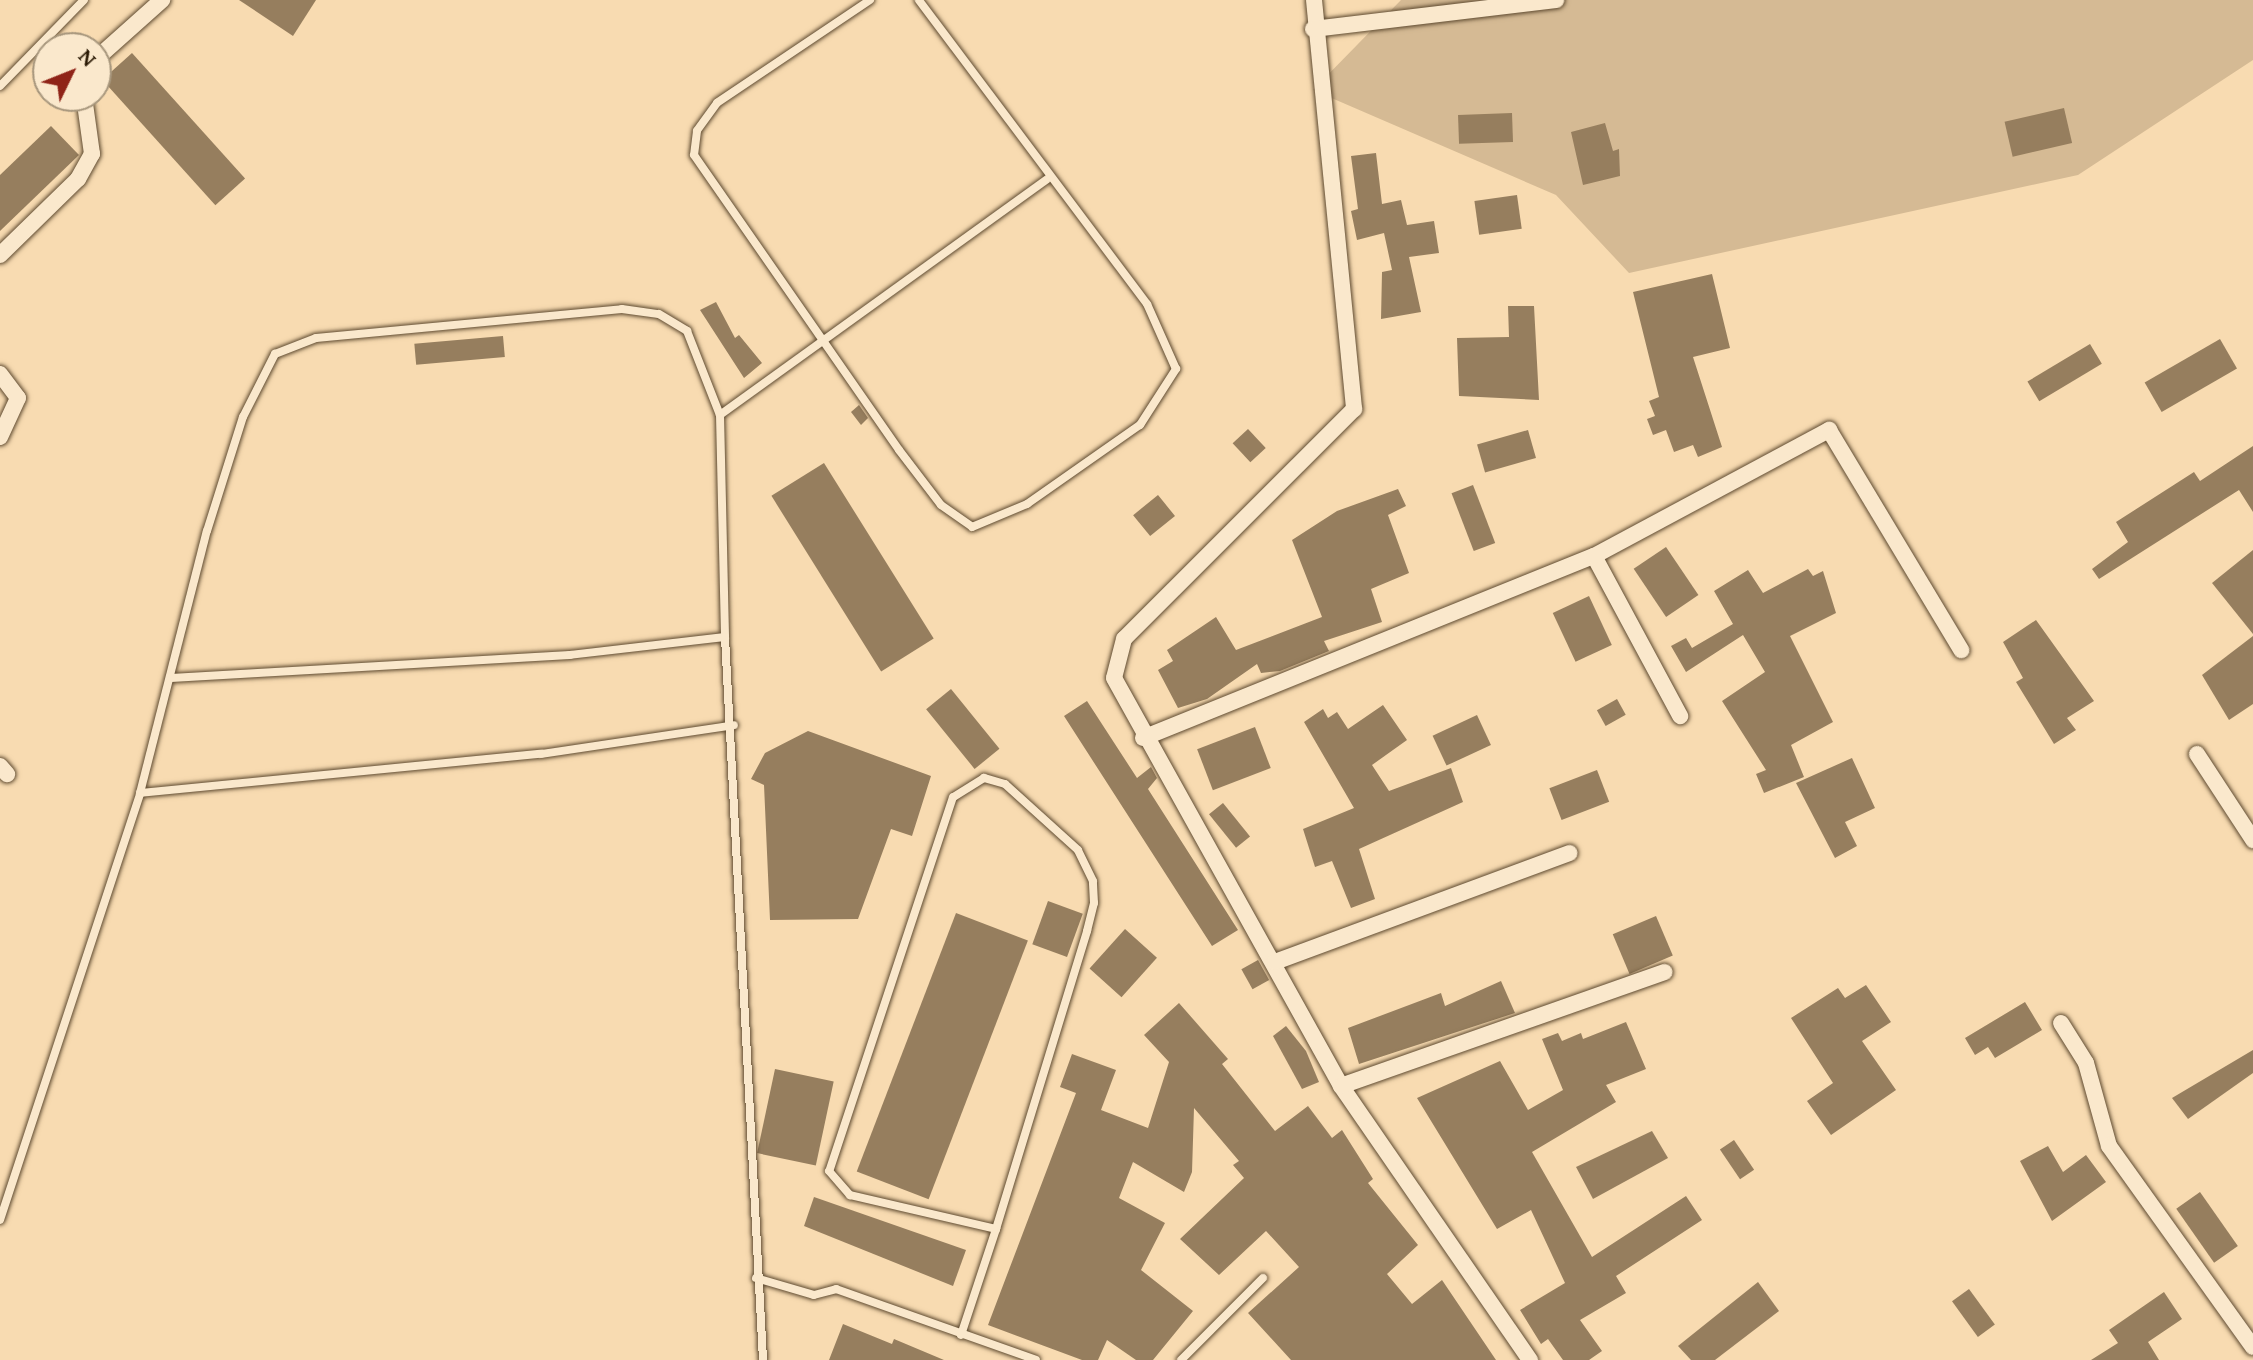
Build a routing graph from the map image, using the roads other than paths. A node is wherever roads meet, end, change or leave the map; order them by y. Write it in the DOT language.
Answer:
graph roads {
  1 [pos="84,0"];
  2 [pos="162,0"];
  3 [pos="870,0"];
  4 [pos="919,0"];
  5 [pos="1314,0"];
  6 [pos="1556,0"];
  7 [pos="1313,29"];
  8 [pos="112,45"];
  9 [pos="0,86"];
  10 [pos="86,112"];
  11 [pos="1047,179"];
  12 [pos="0,255"];
  13 [pos="826,342"];
  14 [pos="0,374"];
  15 [pos="720,415"];
  16 [pos="0,437"];
  17 [pos="1594,556"];
  18 [pos="725,637"];
  19 [pos="1961,650"];
  20 [pos="171,678"];
  21 [pos="1680,716"];
  22 [pos="734,725"];
  23 [pos="1143,738"];
  24 [pos="2197,754"];
  25 [pos="140,793"];
  26 [pos="2253,840"];
  27 [pos="1569,853"];
  28 [pos="1275,962"];
  29 [pos="1665,972"];
  30 [pos="2061,1023"];
  31 [pos="1341,1086"];
  32 [pos="0,1220"];
  33 [pos="996,1229"];
  34 [pos="756,1278"];
  35 [pos="1263,1278"];
  36 [pos="961,1335"];
  37 [pos="2253,1347"];
  38 [pos="763,1360"];
  39 [pos="1036,1360"];
  40 [pos="1181,1360"];
  41 [pos="1530,1360"];
  1 -- 9 [label="lane"];
  2 -- 8 [label="street"];
  3 -- 13 [label="lane"];
  4 -- 11 [label="lane"];
  5 -- 7 [label="street"];
  6 -- 7 [label="street"];
  7 -- 23 [label="street"];
  10 -- 12 [label="street"];
  11 -- 13 [label="lane"];
  11 -- 13 [label="lane"];
  13 -- 15 [label="lane"];
  14 -- 16 [label="street"];
  15 -- 18 [label="lane"];
  15 -- 20 [label="lane"];
  17 -- 19 [label="street"];
  17 -- 21 [label="street"];
  17 -- 23 [label="street"];
  18 -- 20 [label="lane"];
  18 -- 22 [label="lane"];
  20 -- 25 [label="lane"];
  22 -- 25 [label="lane"];
  22 -- 34 [label="lane"];
  23 -- 28 [label="street"];
  24 -- 26 [label="street"];
  25 -- 32 [label="lane"];
  27 -- 28 [label="street"];
  28 -- 31 [label="street"];
  29 -- 31 [label="street"];
  30 -- 37 [label="street"];
  31 -- 41 [label="street"];
  33 -- 33 [label="lane"];
  33 -- 36 [label="lane"];
  34 -- 36 [label="lane"];
  34 -- 38 [label="lane"];
  35 -- 40 [label="lane"];
  36 -- 39 [label="lane"];
}
